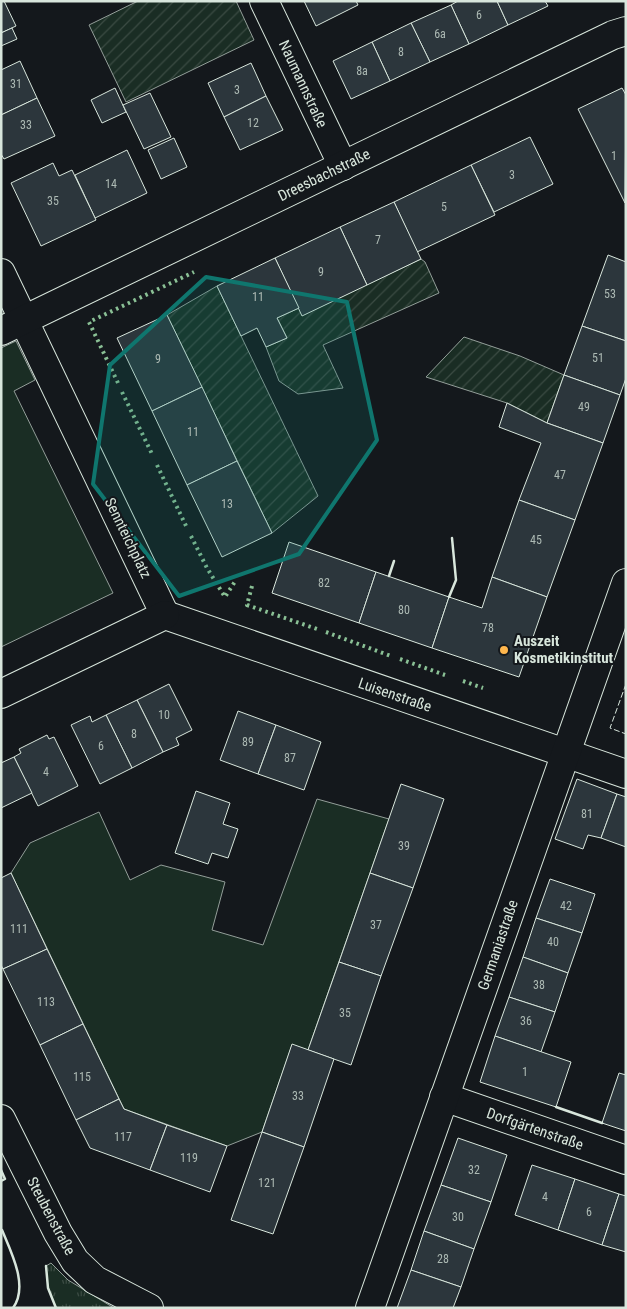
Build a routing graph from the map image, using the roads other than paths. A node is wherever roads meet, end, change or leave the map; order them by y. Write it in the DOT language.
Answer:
graph roads {
  1 [pos="264,1"];
  2 [pos="626,31"];
  3 [pos="343,166"];
  4 [pos="1,273"];
  5 [pos="12,326"];
  6 [pos="626,583"];
  7 [pos="165,615"];
  8 [pos="1,694"];
  9 [pos="566,753"];
  10 [pos="626,774"];
  11 [pos="444,1097"];
  12 [pos="1,1118"];
  13 [pos="626,1160"];
  14 [pos="149,1308"];
  15 [pos="370,1308"];
  1 -- 3 [label="street, Naumannstraße"];
  2 -- 3 [label="street, Dreesbachstraße"];
  3 -- 5 [label="street, Dreesbachstraße"];
  4 -- 5 [label="street, Sennteichplatz"];
  5 -- 7 [label="street, Sennteichplatz"];
  6 -- 9 [label="street, Germaniastraße"];
  7 -- 8 [label="street"];
  7 -- 9 [label="street, Luisenstraße"];
  9 -- 10 [label="street, Luisenstraße"];
  9 -- 11 [label="street, Germaniastraße"];
  11 -- 13 [label="street, Dorfgärtenstraße"];
  11 -- 15 [label="street, Germaniastraße"];
  12 -- 14 [label="street, Steubenstraße"];
}
